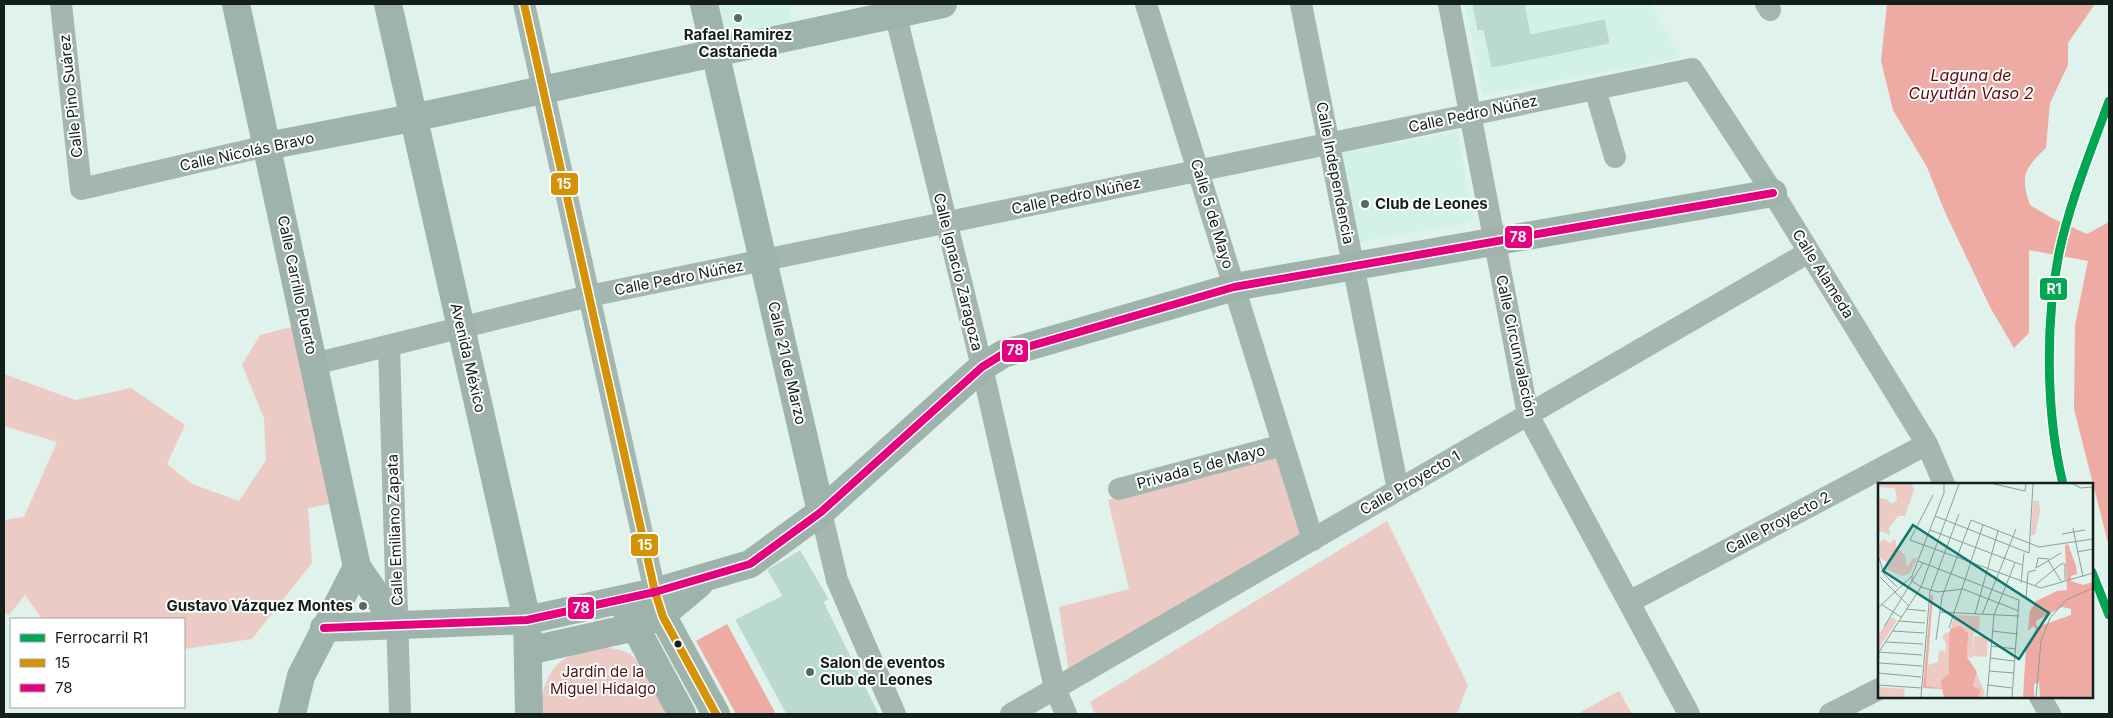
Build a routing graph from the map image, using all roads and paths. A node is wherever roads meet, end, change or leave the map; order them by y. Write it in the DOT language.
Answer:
graph roads {
  1 [pos="61,4"];
  2 [pos="236,4"];
  3 [pos="388,4"];
  4 [pos="524,4"];
  5 [pos="704,4"];
  6 [pos="943,4"];
  7 [pos="1146,4"];
  8 [pos="1301,4"];
  9 [pos="1449,4"];
  10 [pos="894,9"];
  11 [pos="716,53"];
  12 [pos="1692,69"];
  13 [pos="543,89"];
  14 [pos="1595,89"];
  15 [pos="1470,115"];
  16 [pos="412,118"];
  17 [pos="1329,144"];
  18 [pos="267,146"];
  19 [pos="1615,157"];
  20 [pos="1198,171"];
  21 [pos="82,189"];
  22 [pos="1773,193"];
  23 [pos="946,223"];
  24 [pos="1494,242"];
  25 [pos="1809,252"];
  26 [pos="763,261"];
  27 [pos="1353,266"];
  28 [pos="1234,287"];
  29 [pos="589,296"];
  30 [pos="462,329"];
  31 [pos="390,346"];
  32 [pos="314,364"];
  33 [pos="982,367"];
  34 [pos="1528,415"];
  35 [pos="1927,444"];
  36 [pos="1283,445"];
  37 [pos="1944,483"];
  38 [pos="1120,489"];
  39 [pos="1398,490"];
  40 [pos="820,512"];
  41 [pos="1313,540"];
  42 [pos="357,567"];
  43 [pos="620,600"];
  44 [pos="1628,602"];
  45 [pos="659,603"];
  46 [pos="518,620"];
  47 [pos="398,625"];
  48 [pos="635,627"];
  49 [pos="324,628"];
  50 [pos="528,651"];
  51 [pos="1055,688"];
  52 [pos="1878,690"];
  53 [pos="2041,698"];
  54 [pos="292,714"];
  55 [pos="400,714"];
  56 [pos="512,714"];
  57 [pos="528,714"];
  58 [pos="682,714"];
  59 [pos="716,714"];
  60 [pos="895,714"];
  61 [pos="1011,714"];
  62 [pos="1066,714"];
  63 [pos="1689,714"];
  64 [pos="1830,714"];
  65 [pos="2050,714"];
  1 -- 21 [label="street, Calle Pino Suárez"];
  2 -- 18 [label="street, Calle Carrillo Puerto"];
  3 -- 16 [label="street, Avenida México"];
  4 -- 13 [label="street"];
  5 -- 11 [label="street, Calle 21 de Marzo"];
  6 -- 10 [label="street, Calle Nicolás Bravo"];
  7 -- 20 [label="street, Calle 5 de Mayo"];
  8 -- 17 [label="street, Calle Independencia"];
  9 -- 15 [label="street, Calle Circunvalación"];
  10 -- 11 [label="street, Calle Nicolás Bravo"];
  10 -- 23 [label="street, Calle Ignacio Zaragoza"];
  11 -- 13 [label="street, Calle Nicolás Bravo"];
  11 -- 26 [label="street, Calle 21 de Marzo"];
  12 -- 14 [label="street, Calle Pedro Núñez"];
  12 -- 22 [label="street, Calle Alameda"];
  13 -- 16 [label="street, Calle Nicolás Bravo"];
  13 -- 29 [label="street"];
  14 -- 15 [label="street, Calle Pedro Núñez"];
  14 -- 19 [label="street"];
  15 -- 17 [label="street, Calle Pedro Núñez"];
  15 -- 24 [label="street, Calle Circunvalación"];
  16 -- 18 [label="street, Calle Nicolás Bravo"];
  16 -- 30 [label="street, Avenida México"];
  17 -- 20 [label="street, Calle Pedro Núñez"];
  17 -- 27 [label="street, Calle Independencia"];
  18 -- 21 [label="street, Calle Nicolás Bravo"];
  18 -- 32 [label="street, Calle Carrillo Puerto"];
  20 -- 23 [label="street, Calle Pedro Núñez"];
  20 -- 28 [label="street, Calle 5 de Mayo"];
  22 -- 24 [label="street"];
  22 -- 25 [label="street, Calle Alameda"];
  23 -- 26 [label="street, Calle Pedro Núñez"];
  23 -- 33 [label="street, Calle Ignacio Zaragoza"];
  24 -- 27 [label="street"];
  24 -- 34 [label="street, Calle Circunvalación"];
  25 -- 34 [label="street, Calle Proyecto 1"];
  25 -- 35 [label="street, Calle Alameda"];
  26 -- 29 [label="street, Calle Pedro Núñez"];
  26 -- 40 [label="street, Calle 21 de Marzo"];
  27 -- 28 [label="street"];
  27 -- 39 [label="street, Calle Independencia"];
  28 -- 33 [label="street"];
  28 -- 36 [label="street, Calle 5 de Mayo"];
  29 -- 30 [label="street, Calle Pedro Núñez"];
  29 -- 45 [label="street"];
  30 -- 31 [label="street, Calle Pedro Núñez"];
  30 -- 46 [label="street, Avenida México"];
  31 -- 32 [label="street, Calle Pedro Núñez"];
  31 -- 47 [label="street, Calle Emiliano Zapata"];
  32 -- 42 [label="street, Calle Carrillo Puerto"];
  33 -- 40 [label="street"];
  33 -- 51 [label="street, Calle Ignacio Zaragoza"];
  34 -- 39 [label="street, Calle Proyecto 1"];
  34 -- 44 [label="street, Calle Circunvalación"];
  35 -- 37 [label="street, Calle Alameda"];
  35 -- 44 [label="street, Calle Proyecto 2"];
  36 -- 38 [label="street, Privada 5 de Mayo"];
  36 -- 41 [label="street, Calle 5 de Mayo"];
  39 -- 41 [label="street, Calle Proyecto 1"];
  40 -- 45 [label="street"];
  40 -- 60 [label="street, Calle 21 de Marzo"];
  41 -- 51 [label="street, Calle Proyecto 1"];
  42 -- 47 [label="street, Calle Carrillo Puerto"];
  42 -- 49 [label="street"];
  43 -- 45 [label="street"];
  43 -- 46 [label="street"];
  43 -- 48 [label="street"];
  44 -- 63 [label="street, Calle Circunvalación"];
  45 -- 48 [label="street"];
  45 -- 59 [label="street"];
  46 -- 47 [label="street"];
  46 -- 50 [label="street, Avenida México"];
  46 -- 56 [label="street, Avenida México"];
  47 -- 49 [label="street"];
  47 -- 55 [label="street, Calle Emiliano Zapata"];
  48 -- 50 [label="street"];
  48 -- 58 [label="street"];
  49 -- 54 [label="street"];
  50 -- 57 [label="street, Avenida México"];
  51 -- 61 [label="street, Calle Proyecto 1"];
  51 -- 62 [label="street, Calle Ignacio Zaragoza"];
  52 -- 64 [label="street"];
  53 -- 65 [label="street"];
}
